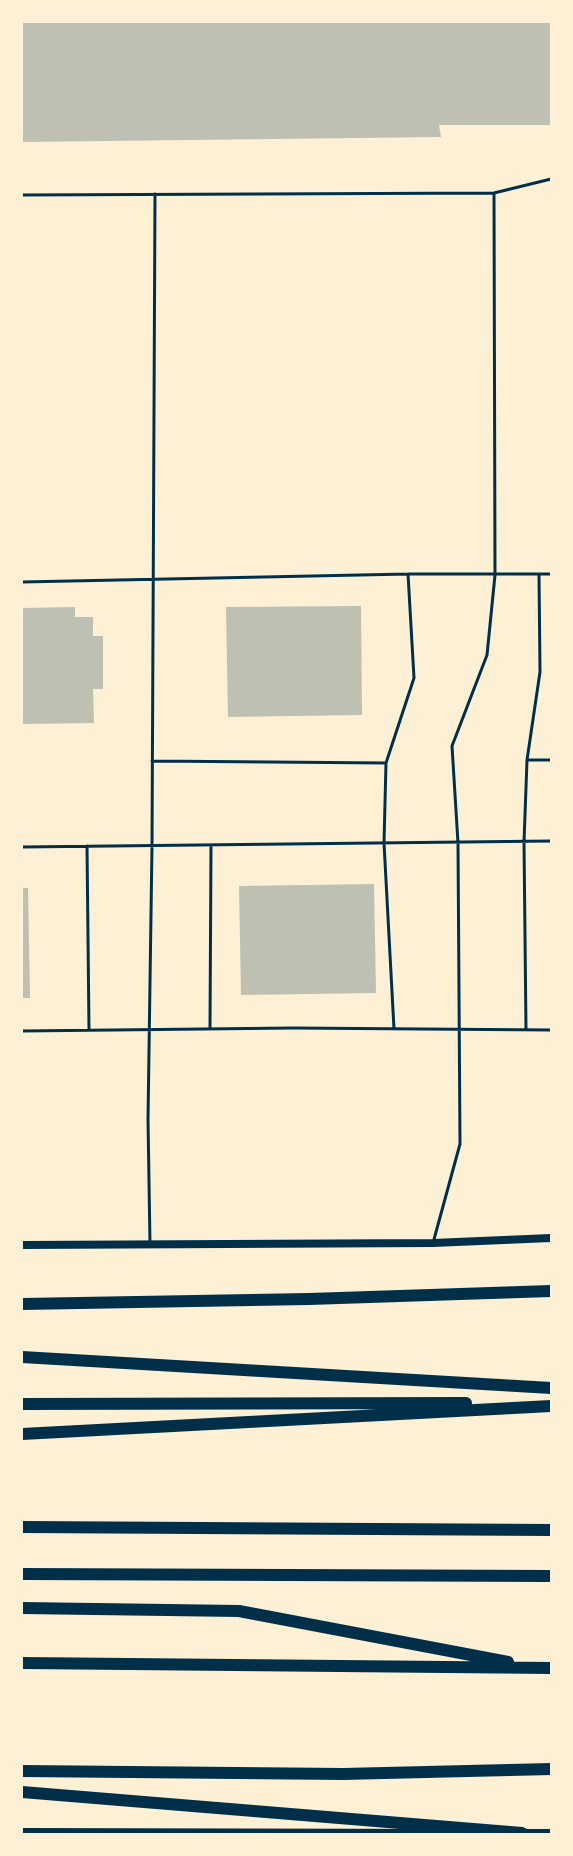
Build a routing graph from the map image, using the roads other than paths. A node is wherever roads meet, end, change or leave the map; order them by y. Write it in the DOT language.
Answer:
graph roads {
  1 [pos="551,178"];
  2 [pos="494,193"];
  3 [pos="155,194"];
  4 [pos="22,195"];
  5 [pos="408,574"];
  6 [pos="539,574"];
  7 [pos="551,574"];
  8 [pos="495,575"];
  9 [pos="153,580"];
  10 [pos="22,582"];
  11 [pos="527,760"];
  12 [pos="551,760"];
  13 [pos="152,761"];
  14 [pos="386,763"];
  15 [pos="551,841"];
  16 [pos="524,842"];
  17 [pos="384,843"];
  18 [pos="458,843"];
  19 [pos="211,845"];
  20 [pos="86,846"];
  21 [pos="152,846"];
  22 [pos="22,847"];
  23 [pos="210,1028"];
  24 [pos="394,1029"];
  25 [pos="89,1030"];
  26 [pos="149,1030"];
  27 [pos="459,1030"];
  28 [pos="526,1030"];
  29 [pos="551,1030"];
  30 [pos="22,1031"];
  31 [pos="551,1238"];
  32 [pos="433,1243"];
  33 [pos="150,1244"];
  34 [pos="22,1245"];
  35 [pos="551,1291"];
  36 [pos="22,1304"];
  37 [pos="22,1357"];
  38 [pos="551,1388"];
  39 [pos="551,1403"];
  40 [pos="22,1404"];
  41 [pos="551,1406"];
  42 [pos="22,1434"];
  43 [pos="22,1527"];
  44 [pos="551,1530"];
  45 [pos="22,1574"];
  46 [pos="551,1576"];
  47 [pos="22,1608"];
  48 [pos="22,1663"];
  49 [pos="545,1668"];
  50 [pos="551,1769"];
  51 [pos="22,1771"];
  52 [pos="22,1792"];
  53 [pos="22,1832"];
  54 [pos="522,1833"];
  55 [pos="551,1833"];
  1 -- 2 [label="lane"];
  2 -- 3 [label="lane"];
  2 -- 8 [label="lane"];
  3 -- 4 [label="lane"];
  3 -- 9 [label="lane"];
  5 -- 8 [label="lane"];
  5 -- 9 [label="lane"];
  5 -- 14 [label="lane"];
  6 -- 7 [label="lane"];
  6 -- 8 [label="lane"];
  6 -- 11 [label="lane"];
  8 -- 18 [label="lane"];
  9 -- 10 [label="lane"];
  9 -- 13 [label="lane"];
  11 -- 12 [label="lane"];
  11 -- 16 [label="lane"];
  13 -- 14 [label="lane"];
  13 -- 21 [label="lane"];
  14 -- 17 [label="lane"];
  15 -- 16 [label="lane"];
  16 -- 18 [label="lane"];
  16 -- 28 [label="lane"];
  17 -- 18 [label="lane"];
  17 -- 19 [label="lane"];
  17 -- 24 [label="lane"];
  18 -- 27 [label="lane"];
  19 -- 21 [label="lane"];
  19 -- 23 [label="lane"];
  20 -- 21 [label="lane"];
  20 -- 22 [label="lane"];
  20 -- 25 [label="lane"];
  21 -- 26 [label="lane"];
  23 -- 24 [label="lane"];
  23 -- 26 [label="lane"];
  24 -- 27 [label="lane"];
  25 -- 26 [label="lane"];
  25 -- 30 [label="lane"];
  26 -- 33 [label="lane"];
  27 -- 28 [label="lane"];
  27 -- 32 [label="lane"];
  28 -- 29 [label="lane"];
  31 -- 32 [label="main road"];
  32 -- 33 [label="main road"];
  33 -- 34 [label="main road"];
  35 -- 36 [label="highway"];
  37 -- 38 [label="highway"];
  39 -- 40 [label="highway"];
  41 -- 42 [label="highway"];
  43 -- 44 [label="highway"];
  45 -- 46 [label="highway"];
  47 -- 49 [label="highway"];
  48 -- 49 [label="highway"];
  50 -- 51 [label="highway"];
  52 -- 54 [label="highway"];
  53 -- 54 [label="main road"];
  54 -- 55 [label="main road"];
}
